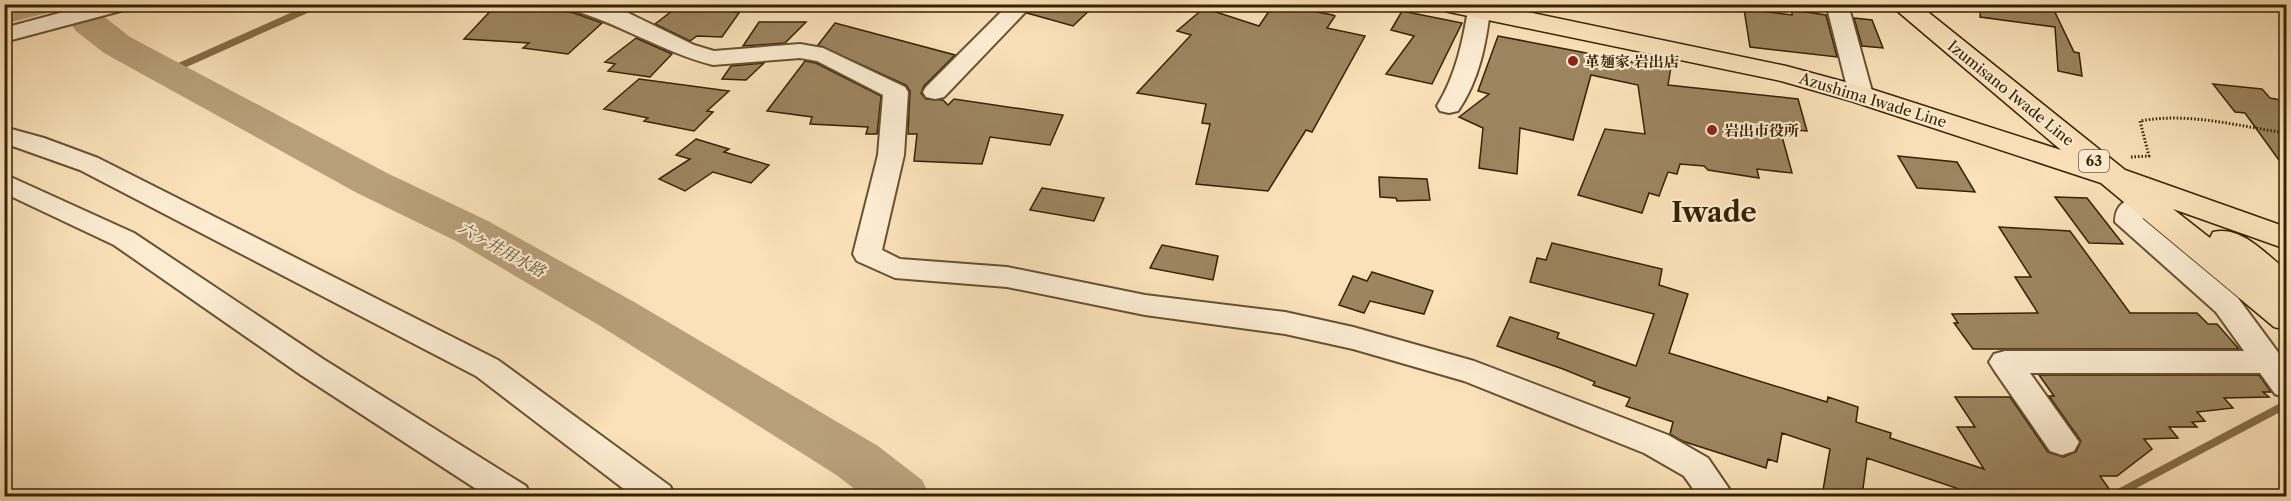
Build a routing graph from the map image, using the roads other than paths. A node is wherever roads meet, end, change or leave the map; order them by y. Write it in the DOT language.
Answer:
graph roads {
  1 [pos="120,4"];
  2 [pos="577,4"];
  3 [pos="1449,4"];
  4 [pos="1837,4"];
  5 [pos="1902,4"];
  6 [pos="1931,4"];
  7 [pos="1019,5"];
  8 [pos="1479,7"];
  9 [pos="4,35"];
  10 [pos="935,92"];
  11 [pos="1861,95"];
  12 [pos="2018,99"];
  13 [pos="1449,106"];
  14 [pos="1954,124"];
  15 [pos="4,135"];
  16 [pos="2118,167"];
  17 [pos="4,182"];
  18 [pos="2159,200"];
  19 [pos="2286,238"];
  20 [pos="2284,273"];
  21 [pos="2286,318"];
  22 [pos="2267,362"];
  23 [pos="2286,386"];
  24 [pos="2062,442"];
  25 [pos="514,496"];
  26 [pos="658,496"];
  27 [pos="1717,496"];
  1 -- 9 [label="street"];
  2 -- 27 [label="street"];
  3 -- 8 [label="main road, Azushima Iwade Line"];
  4 -- 11 [label="street"];
  5 -- 12 [label="main road, Izumisano Iwade Line / 63"];
  6 -- 16 [label="main road, Izumisano Iwade Line / 63"];
  7 -- 10 [label="street"];
  8 -- 11 [label="main road, Azushima Iwade Line"];
  8 -- 13 [label="street"];
  11 -- 14 [label="main road, Azushima Iwade Line"];
  12 -- 14 [label="main road"];
  12 -- 16 [label="main road, Izumisano Iwade Line / 63"];
  14 -- 16 [label="main road, Azushima Iwade Line"];
  15 -- 26 [label="street"];
  16 -- 18 [label="main road, Izumisano Iwade Line / 63"];
  17 -- 25 [label="street"];
  18 -- 19 [label="main road"];
  18 -- 20 [label="main road, Izumisano Iwade Line / 63"];
  18 -- 21 [label="main road, Izumisano Iwade Line / 63"];
  18 -- 22 [label="street"];
  22 -- 23 [label="street"];
  22 -- 24 [label="street"];
}
